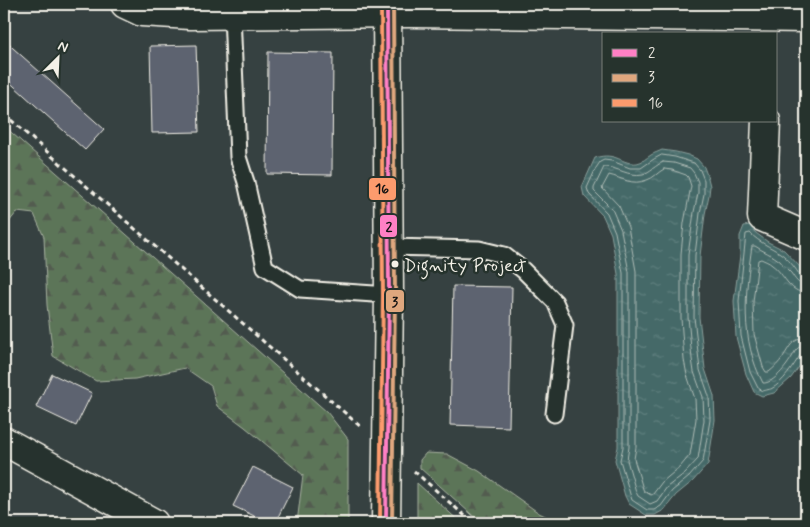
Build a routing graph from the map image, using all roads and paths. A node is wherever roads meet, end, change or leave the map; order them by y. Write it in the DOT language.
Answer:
graph roads {
  1 [pos="125,4"];
  2 [pos="387,8"];
  3 [pos="232,14"];
  4 [pos="770,18"];
  5 [pos="806,18"];
  6 [pos="4,114"];
  7 [pos="766,122"];
  8 [pos="806,236"];
  9 [pos="388,247"];
  10 [pos="389,295"];
  11 [pos="554,414"];
  12 [pos="4,441"];
  13 [pos="388,450"];
  14 [pos="154,523"];
  15 [pos="386,523"];
  16 [pos="473,523"];
  1 -- 3 [label="street"];
  2 -- 3 [label="street"];
  2 -- 4 [label="street"];
  2 -- 9 [label="street"];
  3 -- 10 [label="lane"];
  4 -- 5 [label="street"];
  6 -- 13 [label="path"];
  7 -- 8 [label="street"];
  9 -- 10 [label="street"];
  9 -- 11 [label="lane"];
  10 -- 13 [label="street"];
  12 -- 14 [label="street"];
  13 -- 15 [label="street"];
  13 -- 16 [label="path"];
}
